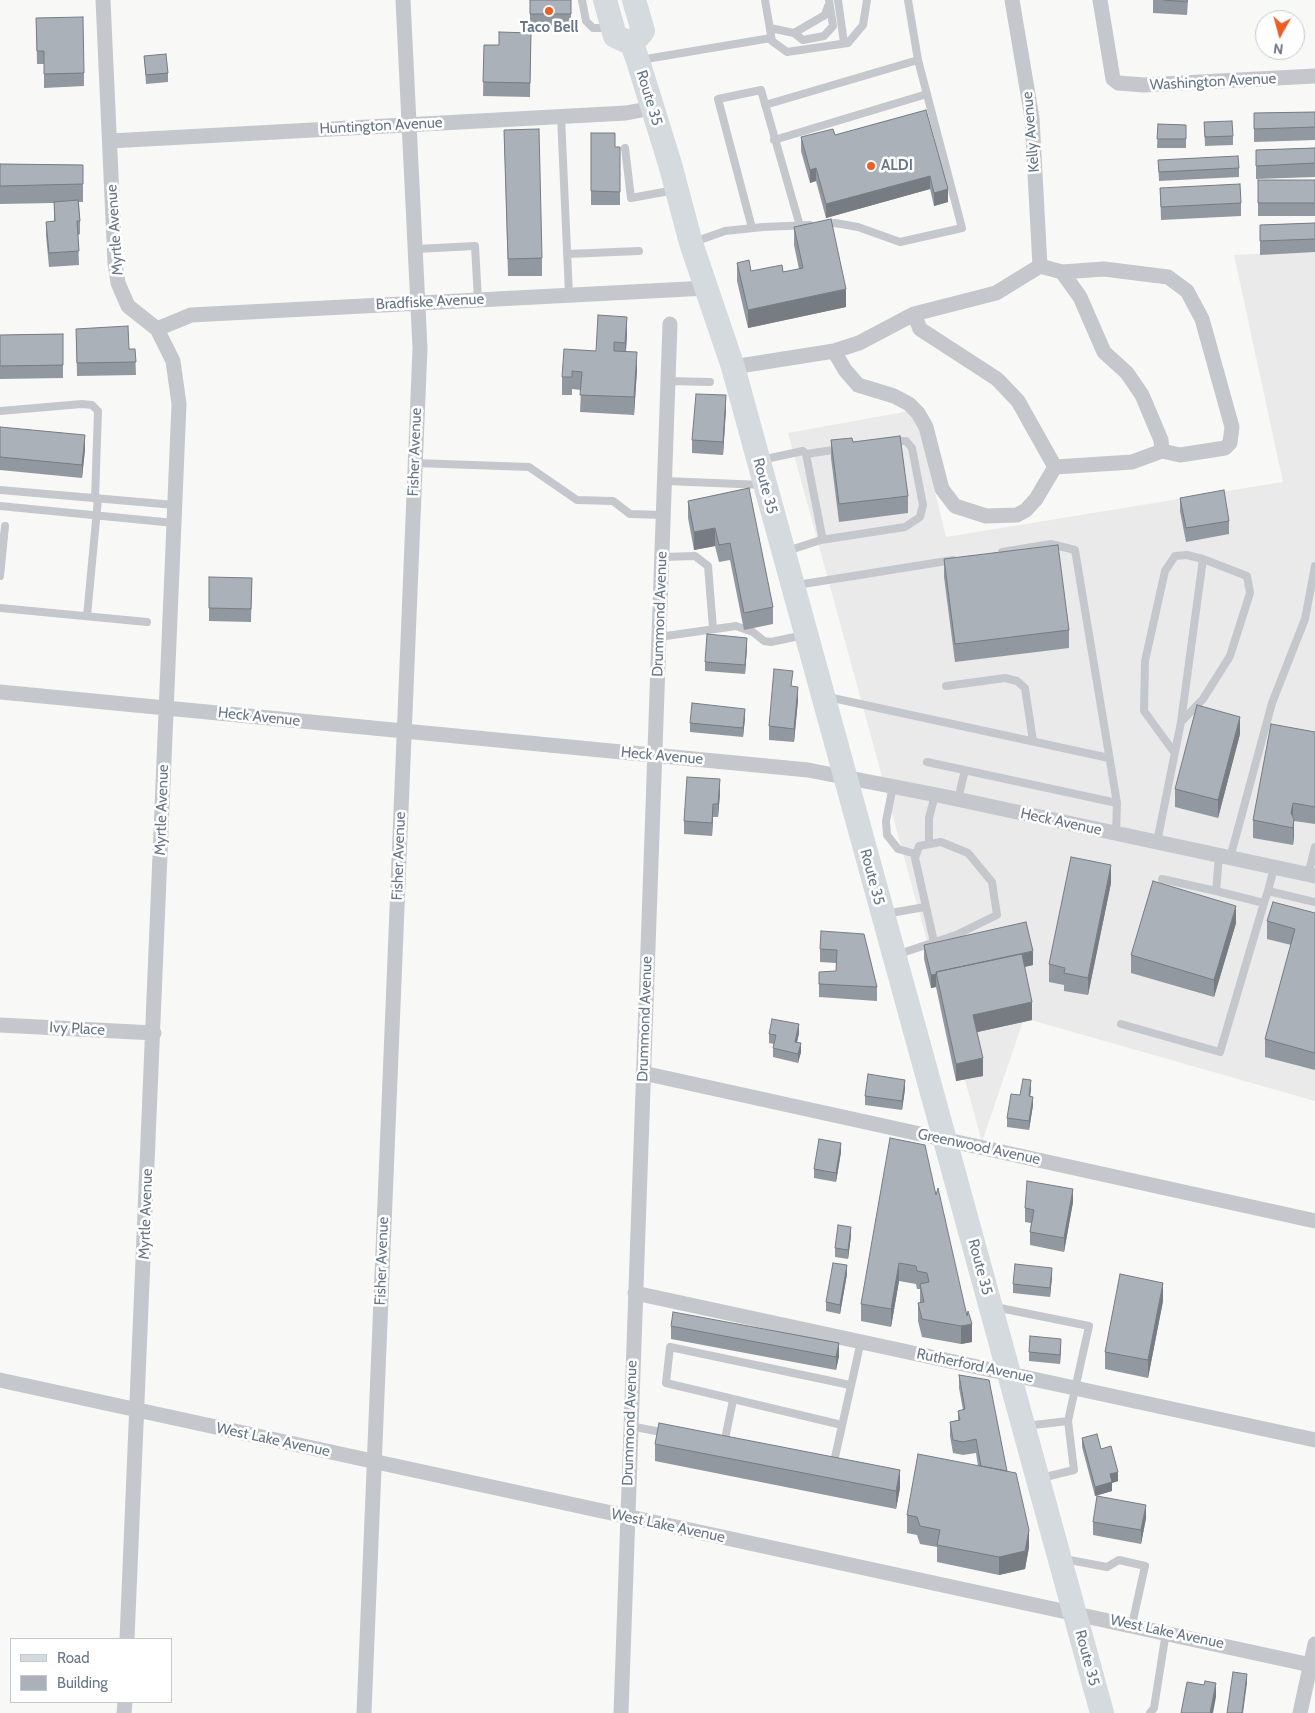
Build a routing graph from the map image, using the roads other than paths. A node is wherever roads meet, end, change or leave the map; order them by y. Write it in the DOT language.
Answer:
graph roads {
  1 [pos="103,0"];
  2 [pos="403,0"];
  3 [pos="582,0"];
  4 [pos="605,0"];
  5 [pos="634,0"];
  6 [pos="765,0"];
  7 [pos="838,0"];
  8 [pos="867,0"];
  9 [pos="908,0"];
  10 [pos="1012,0"];
  11 [pos="1100,0"];
  12 [pos="829,2"];
  13 [pos="613,28"];
  14 [pos="770,28"];
  15 [pos="794,33"];
  16 [pos="772,38"];
  17 [pos="844,43"];
  18 [pos="635,52"];
  19 [pos="918,60"];
  20 [pos="1315,76"];
  21 [pos="927,94"];
  22 [pos="765,105"];
  23 [pos="652,108"];
  24 [pos="561,116"];
  25 [pos="409,124"];
  26 [pos="774,140"];
  27 [pos="110,141"];
  28 [pos="626,148"];
  29 [pos="677,190"];
  30 [pos="800,226"];
  31 [pos="752,228"];
  32 [pos="692,243"];
  33 [pos="416,249"];
  34 [pos="639,251"];
  35 [pos="567,254"];
  36 [pos="1040,266"];
  37 [pos="1062,272"];
  38 [pos="706,288"];
  39 [pos="569,295"];
  40 [pos="478,300"];
  41 [pos="418,303"];
  42 [pos="914,314"];
  43 [pos="670,324"];
  44 [pos="157,329"];
  45 [pos="834,351"];
  46 [pos="733,366"];
  47 [pos="668,381"];
  48 [pos="710,382"];
  49 [pos="0,410"];
  50 [pos="884,442"];
  51 [pos="845,448"];
  52 [pos="1162,451"];
  53 [pos="806,454"];
  54 [pos="758,461"];
  55 [pos="415,463"];
  56 [pos="1055,467"];
  57 [pos="665,482"];
  58 [pos="765,485"];
  59 [pos="0,490"];
  60 [pos="97,499"];
  61 [pos="175,505"];
  62 [pos="0,506"];
  63 [pos="97,515"];
  64 [pos="664,515"];
  65 [pos="174,523"];
  66 [pos="5,526"];
  67 [pos="821,540"];
  68 [pos="783,552"];
  69 [pos="994,554"];
  70 [pos="662,557"];
  71 [pos="965,558"];
  72 [pos="1203,559"];
  73 [pos="1315,566"];
  74 [pos="0,576"];
  75 [pos="792,585"];
  76 [pos="0,608"];
  77 [pos="87,616"];
  78 [pos="147,622"];
  79 [pos="713,628"];
  80 [pos="806,634"];
  81 [pos="659,637"];
  82 [pos="946,686"];
  83 [pos="0,692"];
  84 [pos="823,696"];
  85 [pos="167,708"];
  86 [pos="1181,722"];
  87 [pos="404,732"];
  88 [pos="1033,741"];
  89 [pos="1174,752"];
  90 [pos="655,756"];
  91 [pos="1109,758"];
  92 [pos="927,762"];
  93 [pos="965,770"];
  94 [pos="845,777"];
  95 [pos="893,786"];
  96 [pos="935,795"];
  97 [pos="958,800"];
  98 [pos="1117,803"];
  99 [pos="1116,834"];
  100 [pos="1157,842"];
  101 [pos="929,844"];
  102 [pos="1315,847"];
  103 [pos="916,854"];
  104 [pos="1224,857"];
  105 [pos="1274,868"];
  106 [pos="1312,876"];
  107 [pos="1162,879"];
  108 [pos="1216,891"];
  109 [pos="1268,891"];
  110 [pos="1315,902"];
  111 [pos="1264,903"];
  112 [pos="925,907"];
  113 [pos="883,914"];
  114 [pos="934,942"];
  115 [pos="894,955"];
  116 [pos="1121,1024"];
  117 [pos="0,1025"];
  118 [pos="154,1033"];
  119 [pos="644,1073"];
  120 [pos="945,1139"];
  121 [pos="1315,1220"];
  122 [pos="635,1293"];
  123 [pos="990,1306"];
  124 [pos="861,1341"];
  125 [pos="1009,1373"];
  126 [pos="0,1380"];
  127 [pos="850,1386"];
  128 [pos="1075,1388"];
  129 [pos="733,1400"];
  130 [pos="138,1411"];
  131 [pos="1068,1421"];
  132 [pos="842,1425"];
  133 [pos="630,1426"];
  134 [pos="1023,1426"];
  135 [pos="677,1436"];
  136 [pos="1315,1440"];
  137 [pos="714,1444"];
  138 [pos="724,1446"];
  139 [pos="732,1447"];
  140 [pos="374,1461"];
  141 [pos="822,1468"];
  142 [pos="1038,1479"];
  143 [pos="626,1517"];
  144 [pos="1060,1558"];
  145 [pos="1074,1612"];
  146 [pos="1132,1625"];
  147 [pos="1166,1632"];
  148 [pos="128,1638"];
  149 [pos="1315,1644"];
  150 [pos="1313,1665"];
  151 [pos="364,1713"];
  152 [pos="620,1713"];
  153 [pos="1102,1713"];
  154 [pos="1150,1713"];
  155 [pos="1300,1713"];
  1 -- 27 [label="street, Myrtle Avenue"];
  2 -- 25 [label="street, Fisher Avenue"];
  3 -- 13 [label="lane"];
  4 -- 13 [label="main road"];
  5 -- 18 [label="main road"];
  6 -- 14 [label="lane"];
  7 -- 17 [label="lane"];
  8 -- 17 [label="lane"];
  9 -- 19 [label="lane"];
  10 -- 36 [label="street, Kelly Avenue"];
  11 -- 20 [label="street, Washington Avenue"];
  12 -- 15 [label="lane"];
  12 -- 15 [label="lane"];
  13 -- 18 [label="main road"];
  14 -- 15 [label="lane"];
  14 -- 16 [label="lane"];
  16 -- 17 [label="lane"];
  16 -- 18 [label="lane"];
  18 -- 23 [label="main road, Route 35"];
  19 -- 21 [label="lane"];
  19 -- 22 [label="lane"];
  21 -- 26 [label="lane"];
  21 -- 30 [label="lane"];
  22 -- 26 [label="lane"];
  22 -- 31 [label="lane"];
  23 -- 24 [label="street, Huntington Avenue"];
  23 -- 29 [label="main road, Route 35"];
  24 -- 25 [label="street, Huntington Avenue"];
  24 -- 35 [label="lane"];
  25 -- 27 [label="street, Huntington Avenue"];
  25 -- 33 [label="street, Fisher Avenue"];
  26 -- 30 [label="lane"];
  27 -- 44 [label="street, Myrtle Avenue"];
  28 -- 29 [label="lane"];
  29 -- 32 [label="main road, Route 35"];
  30 -- 31 [label="lane"];
  31 -- 32 [label="lane"];
  32 -- 38 [label="main road, Route 35"];
  33 -- 40 [label="lane"];
  33 -- 41 [label="street, Fisher Avenue"];
  34 -- 35 [label="lane"];
  35 -- 39 [label="lane"];
  36 -- 37 [label="street"];
  36 -- 42 [label="street"];
  37 -- 52 [label="street"];
  37 -- 52 [label="street"];
  38 -- 39 [label="street, Bradfiske Avenue"];
  38 -- 46 [label="main road, Route 35"];
  39 -- 40 [label="street, Bradfiske Avenue"];
  40 -- 41 [label="street, Bradfiske Avenue"];
  41 -- 44 [label="street, Bradfiske Avenue"];
  41 -- 55 [label="street, Fisher Avenue"];
  42 -- 45 [label="street"];
  42 -- 56 [label="street"];
  43 -- 47 [label="street, Drummond Avenue"];
  44 -- 61 [label="street, Myrtle Avenue"];
  45 -- 46 [label="street"];
  45 -- 56 [label="street"];
  46 -- 54 [label="main road, Route 35"];
  47 -- 48 [label="lane"];
  47 -- 57 [label="street, Drummond Avenue"];
  49 -- 60 [label="lane"];
  50 -- 67 [label="lane"];
  51 -- 53 [label="lane"];
  52 -- 56 [label="street"];
  53 -- 54 [label="lane"];
  53 -- 67 [label="lane"];
  54 -- 58 [label="main road, Route 35"];
  55 -- 64 [label="lane"];
  55 -- 87 [label="street, Fisher Avenue"];
  57 -- 58 [label="lane"];
  57 -- 64 [label="street, Drummond Avenue"];
  58 -- 68 [label="main road, Route 35"];
  59 -- 60 [label="lane"];
  60 -- 61 [label="lane"];
  60 -- 63 [label="lane"];
  61 -- 65 [label="street, Myrtle Avenue"];
  62 -- 63 [label="lane"];
  63 -- 65 [label="lane"];
  63 -- 77 [label="lane"];
  64 -- 70 [label="street, Drummond Avenue"];
  65 -- 85 [label="street, Myrtle Avenue"];
  66 -- 74 [label="lane"];
  67 -- 68 [label="lane"];
  68 -- 75 [label="main road, Route 35"];
  69 -- 91 [label="lane"];
  70 -- 79 [label="lane"];
  70 -- 81 [label="street, Drummond Avenue"];
  71 -- 75 [label="lane"];
  72 -- 86 [label="lane"];
  72 -- 86 [label="lane"];
  72 -- 89 [label="lane"];
  73 -- 104 [label="lane"];
  75 -- 80 [label="main road, Route 35"];
  76 -- 77 [label="lane"];
  77 -- 78 [label="lane"];
  79 -- 80 [label="lane"];
  79 -- 81 [label="lane"];
  80 -- 84 [label="main road, Route 35"];
  81 -- 90 [label="street, Drummond Avenue"];
  82 -- 88 [label="lane"];
  83 -- 85 [label="street, Heck Avenue"];
  84 -- 88 [label="lane"];
  84 -- 94 [label="main road, Route 35"];
  85 -- 87 [label="street, Heck Avenue"];
  85 -- 118 [label="street, Myrtle Avenue"];
  86 -- 89 [label="lane"];
  87 -- 90 [label="street, Heck Avenue"];
  87 -- 140 [label="street, Fisher Avenue"];
  88 -- 91 [label="lane"];
  89 -- 100 [label="lane"];
  90 -- 94 [label="street, Heck Avenue"];
  90 -- 119 [label="street, Drummond Avenue"];
  91 -- 98 [label="lane"];
  92 -- 93 [label="lane"];
  93 -- 97 [label="lane"];
  93 -- 98 [label="lane"];
  94 -- 95 [label="street, Heck Avenue"];
  94 -- 113 [label="main road, Route 35"];
  95 -- 96 [label="street, Heck Avenue"];
  95 -- 103 [label="lane"];
  96 -- 97 [label="street, Heck Avenue"];
  96 -- 101 [label="lane"];
  97 -- 99 [label="street, Heck Avenue"];
  98 -- 99 [label="lane"];
  99 -- 100 [label="street, Heck Avenue"];
  100 -- 104 [label="street, Heck Avenue"];
  101 -- 103 [label="lane"];
  101 -- 114 [label="lane"];
  102 -- 106 [label="lane"];
  103 -- 112 [label="lane"];
  104 -- 105 [label="street, Heck Avenue"];
  104 -- 108 [label="lane"];
  105 -- 106 [label="street, Heck Avenue"];
  105 -- 109 [label="lane"];
  107 -- 108 [label="lane"];
  108 -- 111 [label="lane"];
  109 -- 110 [label="lane"];
  109 -- 111 [label="lane"];
  111 -- 116 [label="lane"];
  112 -- 113 [label="lane"];
  112 -- 114 [label="lane"];
  113 -- 115 [label="main road, Route 35"];
  114 -- 115 [label="lane"];
  115 -- 120 [label="main road, Route 35"];
  117 -- 118 [label="street, Ivy Place"];
  118 -- 130 [label="street, Myrtle Avenue"];
  119 -- 120 [label="street, Greenwood Avenue"];
  119 -- 122 [label="street, Drummond Avenue"];
  120 -- 121 [label="street, Greenwood Avenue"];
  120 -- 123 [label="main road, Route 35"];
  122 -- 124 [label="street, Rutherford Avenue"];
  122 -- 133 [label="street, Drummond Avenue"];
  123 -- 125 [label="main road, Route 35"];
  123 -- 128 [label="lane"];
  124 -- 125 [label="street, Rutherford Avenue"];
  124 -- 127 [label="lane"];
  125 -- 128 [label="street, Rutherford Avenue"];
  125 -- 134 [label="main road, Route 35"];
  126 -- 130 [label="street, West Lake Avenue"];
  127 -- 129 [label="lane"];
  127 -- 132 [label="lane"];
  128 -- 131 [label="lane"];
  128 -- 136 [label="street, Rutherford Avenue"];
  129 -- 132 [label="lane"];
  129 -- 138 [label="lane"];
  130 -- 140 [label="street, West Lake Avenue"];
  130 -- 148 [label="street, Myrtle Avenue"];
  131 -- 134 [label="lane"];
  131 -- 142 [label="lane"];
  132 -- 141 [label="lane"];
  133 -- 135 [label="lane"];
  133 -- 143 [label="street, Drummond Avenue"];
  134 -- 142 [label="main road, Route 35"];
  137 -- 138 [label="lane"];
  138 -- 139 [label="lane"];
  140 -- 143 [label="street, West Lake Avenue"];
  140 -- 151 [label="street, Fisher Avenue"];
  142 -- 144 [label="main road, Route 35"];
  143 -- 145 [label="street, West Lake Avenue"];
  143 -- 152 [label="street, Drummond Avenue"];
  144 -- 145 [label="main road, Route 35"];
  144 -- 146 [label="lane"];
  145 -- 146 [label="street, West Lake Avenue"];
  145 -- 153 [label="main road, Route 35"];
  146 -- 147 [label="street, West Lake Avenue"];
  147 -- 150 [label="street, West Lake Avenue"];
  147 -- 154 [label="lane"];
  149 -- 150 [label="street"];
  150 -- 155 [label="street"];
}
